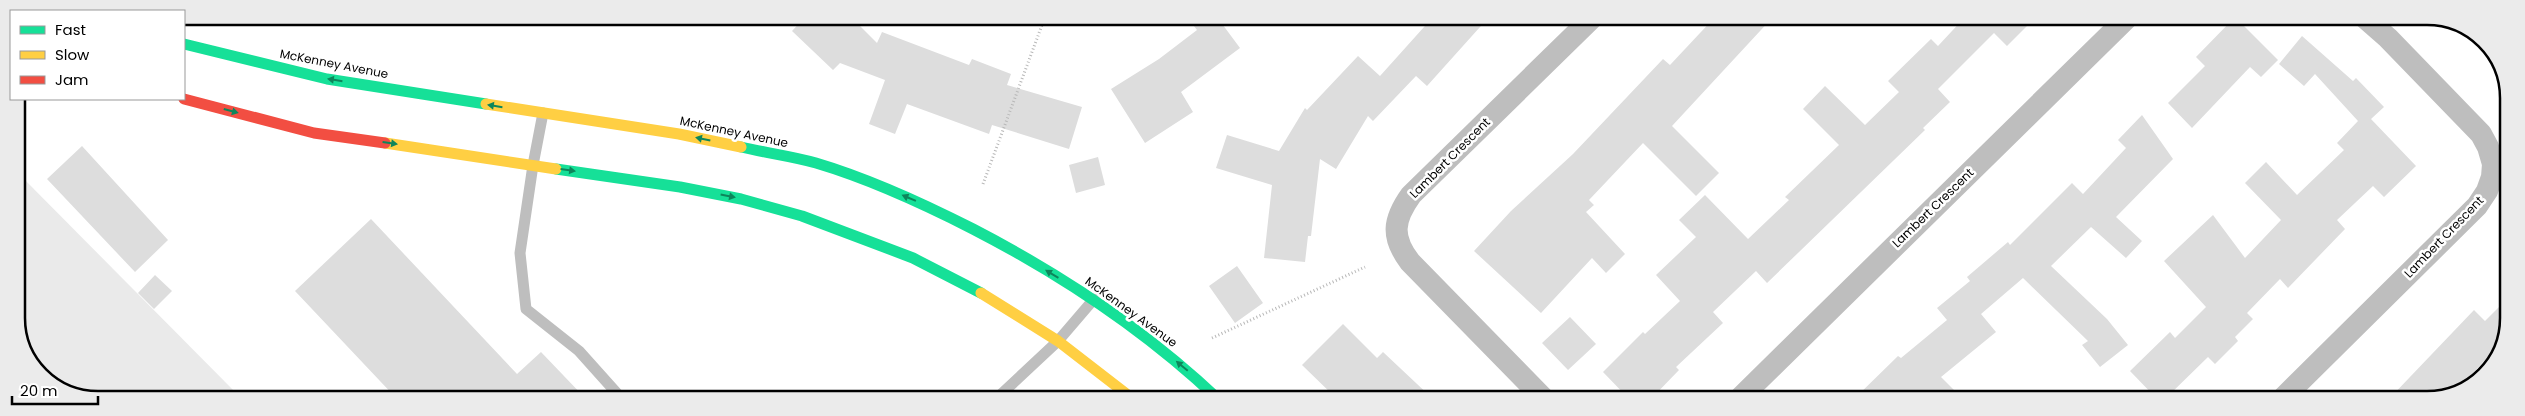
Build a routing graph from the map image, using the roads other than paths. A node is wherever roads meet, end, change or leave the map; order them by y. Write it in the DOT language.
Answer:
graph roads {
  1 [pos="1585,25"];
  2 [pos="2120,25"];
  3 [pos="2372,25"];
  4 [pos="185,44"];
  5 [pos="185,99"];
  6 [pos="543,114"];
  7 [pos="533,165"];
  8 [pos="1094,299"];
  9 [pos="1058,341"];
  10 [pos="615,391"];
  11 [pos="1005,391"];
  12 [pos="1124,391"];
  13 [pos="1210,391"];
  14 [pos="1535,391"];
  15 [pos="1747,391"];
  16 [pos="2290,391"];
  1 -- 14 [label="street, Lambert Crescent"];
  2 -- 15 [label="street, Lambert Crescent"];
  3 -- 16 [label="street, Lambert Crescent"];
  6 -- 4 [label="main road, McKenney Avenue, one-way"];
  5 -- 7 [label="main road, one-way"];
  6 -- 7 [label="lane"];
  8 -- 6 [label="main road, McKenney Avenue, one-way"];
  7 -- 9 [label="main road, one-way"];
  7 -- 10 [label="lane"];
  8 -- 9 [label="lane"];
  13 -- 8 [label="main road, McKenney Avenue, one-way"];
  9 -- 11 [label="lane"];
  9 -- 12 [label="main road"];
}
